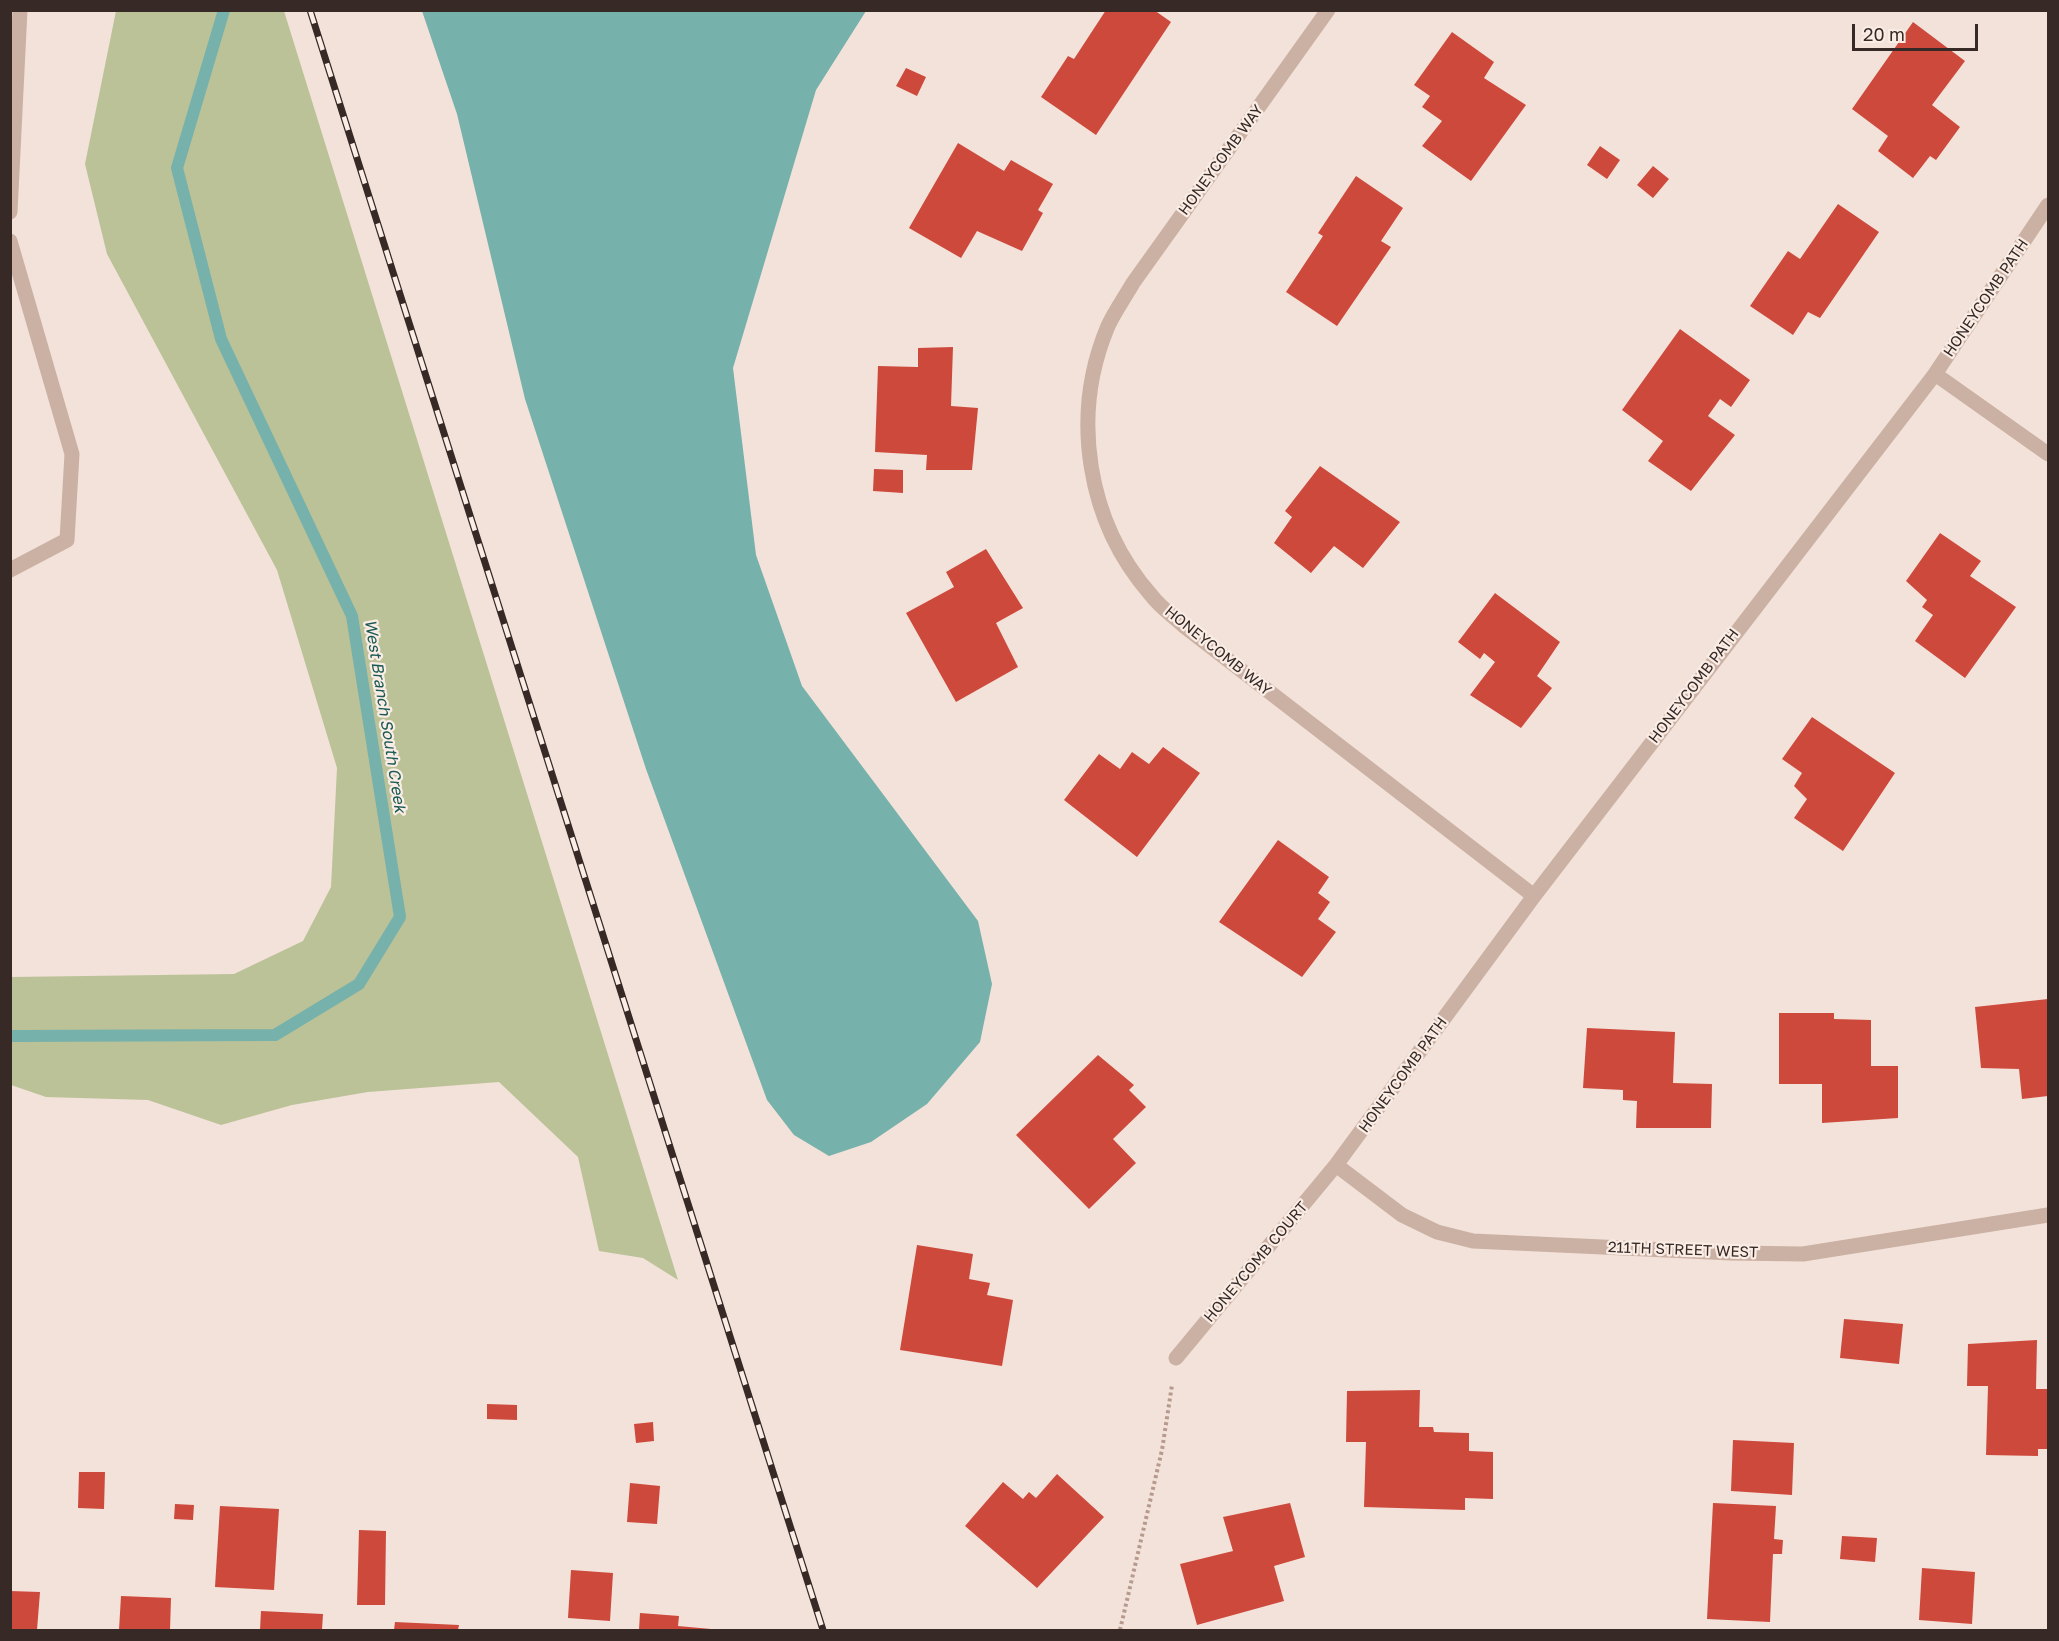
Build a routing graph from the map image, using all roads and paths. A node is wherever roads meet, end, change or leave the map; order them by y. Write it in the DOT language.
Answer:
graph roads {
  1 [pos="20,10"];
  2 [pos="1328,10"];
  3 [pos="2049,205"];
  4 [pos="10,212"];
  5 [pos="10,241"];
  6 [pos="1935,374"];
  7 [pos="2049,454"];
  8 [pos="10,570"];
  9 [pos="1534,896"];
  10 [pos="1336,1165"];
  11 [pos="2049,1215"];
  12 [pos="1176,1358"];
  13 [pos="1119,1630"];
  1 -- 4 [label="street"];
  2 -- 9 [label="street, HONEYCOMB WAY"];
  3 -- 6 [label="street, HONEYCOMB PATH"];
  5 -- 8 [label="street"];
  6 -- 7 [label="street"];
  6 -- 9 [label="street, HONEYCOMB PATH"];
  9 -- 10 [label="street, HONEYCOMB PATH"];
  10 -- 11 [label="street, 211TH STREET WEST"];
  10 -- 12 [label="street, HONEYCOMB COURT"];
  12 -- 13 [label="path"];
}
